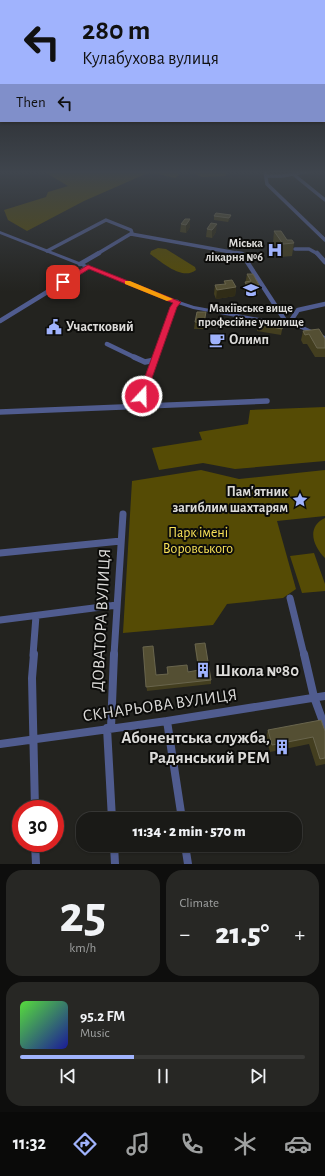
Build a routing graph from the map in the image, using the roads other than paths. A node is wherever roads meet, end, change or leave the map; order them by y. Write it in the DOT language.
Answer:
graph roads {
  1 [pos="296,211"];
  2 [pos="0,232"];
  3 [pos="131,234"];
  4 [pos="325,239"];
  5 [pos="295,249"];
  6 [pos="47,251"];
  7 [pos="325,262"];
  8 [pos="80,264"];
  9 [pos="88,267"];
  10 [pos="177,302"];
  11 [pos="325,304"];
  12 [pos="0,321"];
  13 [pos="288,325"];
  14 [pos="325,338"];
  15 [pos="107,344"];
  16 [pos="155,360"];
  17 [pos="267,401"];
  18 [pos="138,406"];
  19 [pos="0,412"];
  20 [pos="123,514"];
  21 [pos="121,541"];
  22 [pos="0,553"];
  23 [pos="290,598"];
  24 [pos="117,605"];
  25 [pos="36,616"];
  26 [pos="0,620"];
  27 [pos="325,696"];
  28 [pos="314,697"];
  29 [pos="167,722"];
  30 [pos="325,727"];
  31 [pos="109,728"];
  32 [pos="34,738"];
  33 [pos="0,744"];
  34 [pos="35,800"];
  35 [pos="112,812"];
  36 [pos="181,812"];
  37 [pos="35,852"];
  38 [pos="114,852"];
  39 [pos="186,852"];
  40 [pos="36,864"];
  41 [pos="115,864"];
  42 [pos="188,864"];
  1 -- 4 [label="street"];
  2 -- 6 [label="street"];
  3 -- 6 [label="street"];
  3 -- 8 [label="street"];
  3 -- 13 [label="street"];
  5 -- 7 [label="street"];
  6 -- 8 [label="street"];
  8 -- 9 [label="street"];
  9 -- 10 [label="street"];
  9 -- 12 [label="street"];
  10 -- 13 [label="street"];
  10 -- 16 [label="street"];
  11 -- 13 [label="street"];
  13 -- 14 [label="street"];
  15 -- 16 [label="street"];
  16 -- 18 [label="street"];
  17 -- 18 [label="street"];
  18 -- 19 [label="street"];
  20 -- 21 [label="street, ДОВАТОРА ВУЛИЦЯ"];
  21 -- 22 [label="street"];
  21 -- 24 [label="street, ДОВАТОРА ВУЛИЦЯ"];
  23 -- 28 [label="street"];
  24 -- 25 [label="street"];
  24 -- 31 [label="street, ДОВАТОРА ВУЛИЦЯ"];
  25 -- 26 [label="street"];
  25 -- 32 [label="street"];
  27 -- 28 [label="street, СКНАРЬОВА ВУЛИЦЯ"];
  28 -- 29 [label="street, СКНАРЬОВА ВУЛИЦЯ"];
  28 -- 30 [label="street"];
  29 -- 31 [label="street, СКНАРЬОВА ВУЛИЦЯ"];
  29 -- 36 [label="street"];
  31 -- 32 [label="street, СКНАРЬОВА ВУЛИЦЯ"];
  31 -- 35 [label="street, ДОВАТОРА ВУЛИЦЯ"];
  32 -- 33 [label="street, СКНАРЬОВА ВУЛИЦЯ"];
  32 -- 34 [label="street"];
  37 -- 40 [label="street"];
  38 -- 41 [label="street"];
  39 -- 42 [label="street"];
}
